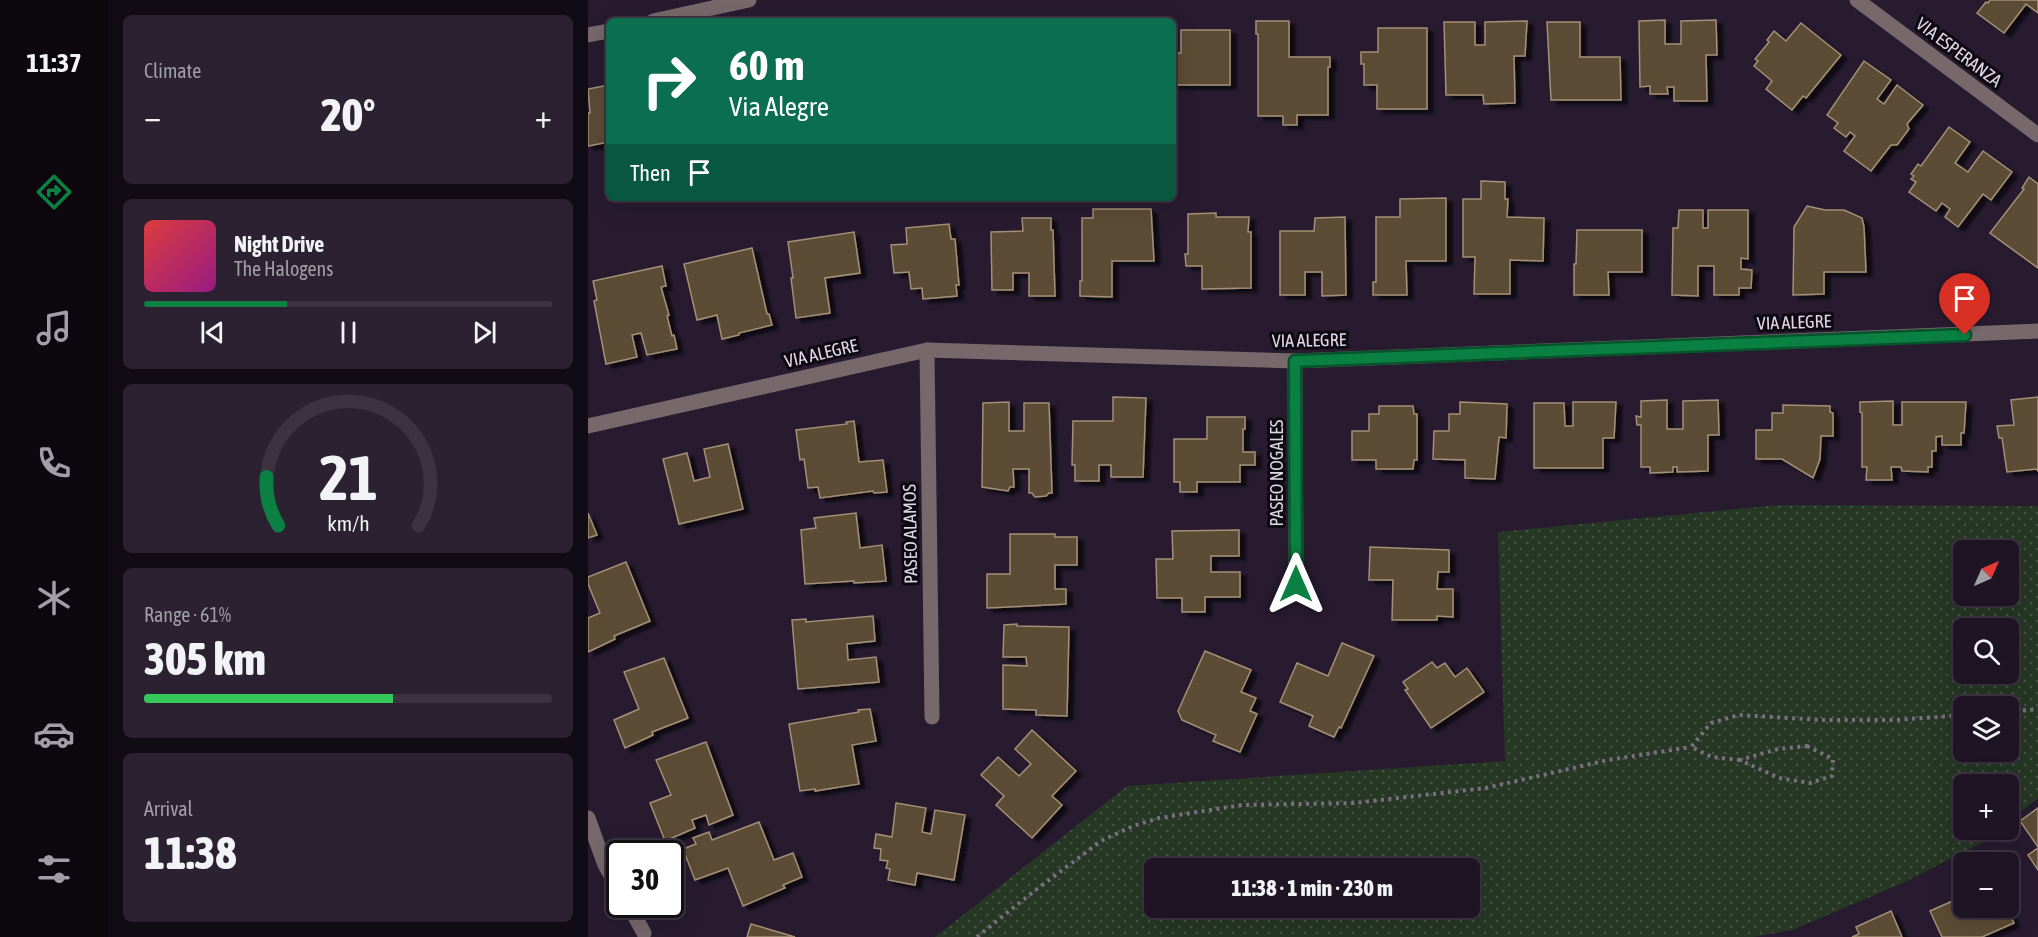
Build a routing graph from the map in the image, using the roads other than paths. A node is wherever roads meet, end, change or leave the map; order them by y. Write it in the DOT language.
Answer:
graph roads {
  1 [pos="749,0"];
  2 [pos="1857,0"];
  3 [pos="667,18"];
  4 [pos="606,32"];
  5 [pos="588,35"];
  6 [pos="2038,135"];
  7 [pos="2038,331"];
  8 [pos="927,350"];
  9 [pos="1295,361"];
  10 [pos="588,426"];
  11 [pos="1296,584"];
  12 [pos="932,717"];
  13 [pos="588,818"];
  14 [pos="606,868"];
  15 [pos="636,918"];
  16 [pos="644,933"];
  1 -- 3 [label="street"];
  2 -- 6 [label="street, VIA ESPERANZA"];
  4 -- 5 [label="street"];
  7 -- 9 [label="street, VIA ALEGRE"];
  8 -- 9 [label="street, VIA ALEGRE"];
  8 -- 10 [label="street, VIA ALEGRE"];
  8 -- 12 [label="street, PASEO ALAMOS"];
  9 -- 11 [label="street, PASEO NOGALES"];
  13 -- 14 [label="street"];
  15 -- 16 [label="street"];
}
